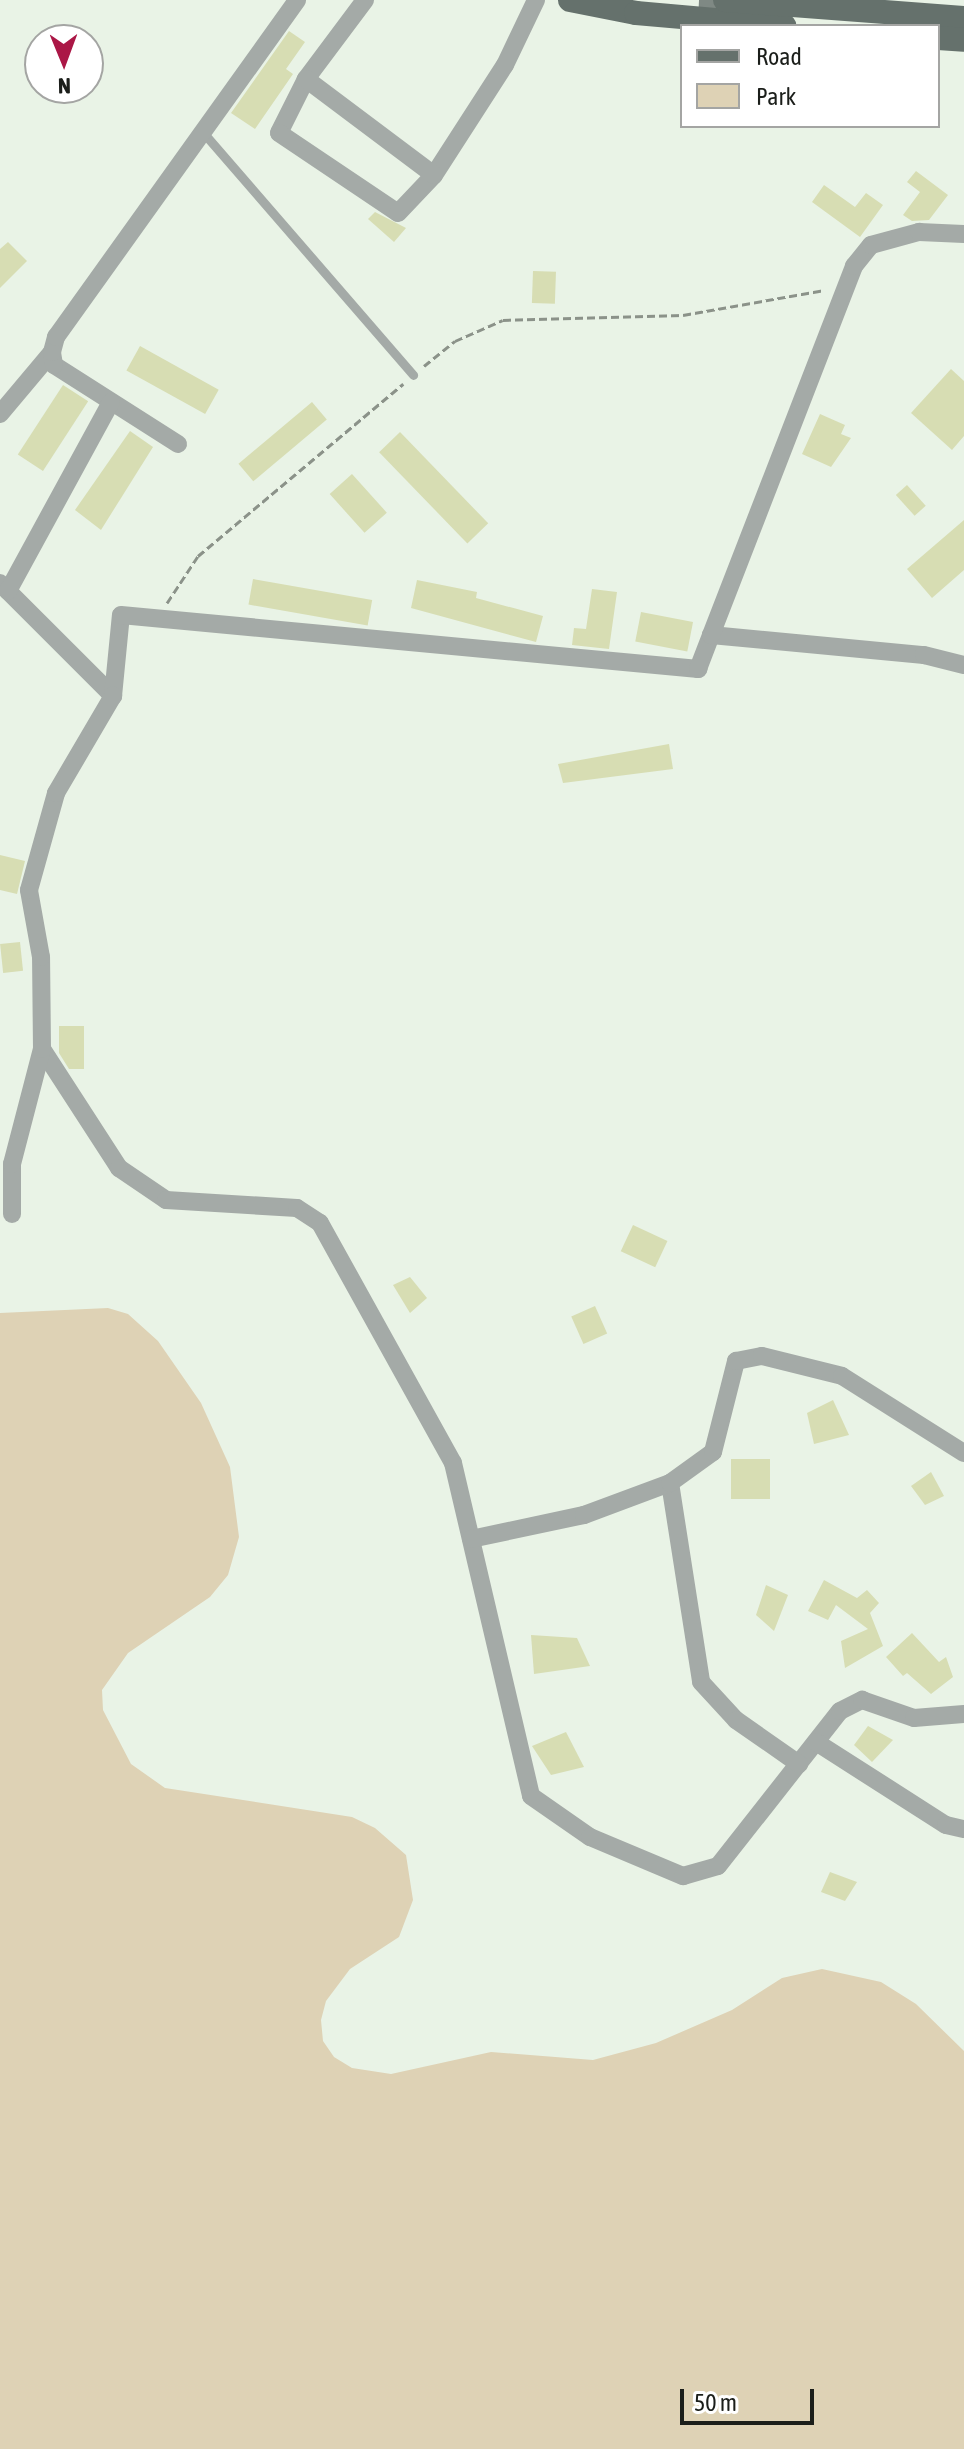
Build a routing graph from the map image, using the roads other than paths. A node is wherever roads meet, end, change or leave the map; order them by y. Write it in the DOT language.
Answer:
graph roads {
  1 [pos="297,0"];
  2 [pos="365,0"];
  3 [pos="536,0"];
  4 [pos="570,0"];
  5 [pos="725,0"];
  6 [pos="711,10"];
  7 [pos="964,18"];
  8 [pos="775,24"];
  9 [pos="940,38"];
  10 [pos="964,40"];
  11 [pos="306,79"];
  12 [pos="201,130"];
  13 [pos="434,175"];
  14 [pos="964,234"];
  15 [pos="52,352"];
  16 [pos="413,375"];
  17 [pos="111,402"];
  18 [pos="0,414"];
  19 [pos="178,444"];
  20 [pos="4,587"];
  21 [pos="711,635"];
  22 [pos="964,665"];
  23 [pos="113,696"];
  24 [pos="42,1049"];
  25 [pos="12,1214"];
  26 [pos="964,1453"];
  27 [pos="670,1483"];
  28 [pos="471,1539"];
  29 [pos="964,1714"];
  30 [pos="816,1742"];
  31 [pos="799,1764"];
  32 [pos="964,1829"];
  1 -- 12 [label="street"];
  2 -- 11 [label="street"];
  3 -- 13 [label="street"];
  4 -- 6 [label="main road"];
  5 -- 7 [label="main road"];
  6 -- 8 [label="main road"];
  9 -- 10 [label="main road"];
  11 -- 13 [label="street"];
  11 -- 13 [label="street"];
  12 -- 15 [label="street"];
  12 -- 16 [label="lane"];
  14 -- 21 [label="street"];
  15 -- 17 [label="street"];
  15 -- 18 [label="street"];
  17 -- 19 [label="street"];
  17 -- 20 [label="street"];
  20 -- 23 [label="street"];
  21 -- 22 [label="street"];
  21 -- 23 [label="street"];
  23 -- 24 [label="street"];
  24 -- 25 [label="street"];
  24 -- 28 [label="street"];
  26 -- 27 [label="street"];
  27 -- 28 [label="street"];
  27 -- 31 [label="street"];
  28 -- 31 [label="street"];
  29 -- 30 [label="street"];
  30 -- 31 [label="street"];
  30 -- 32 [label="street"];
}
